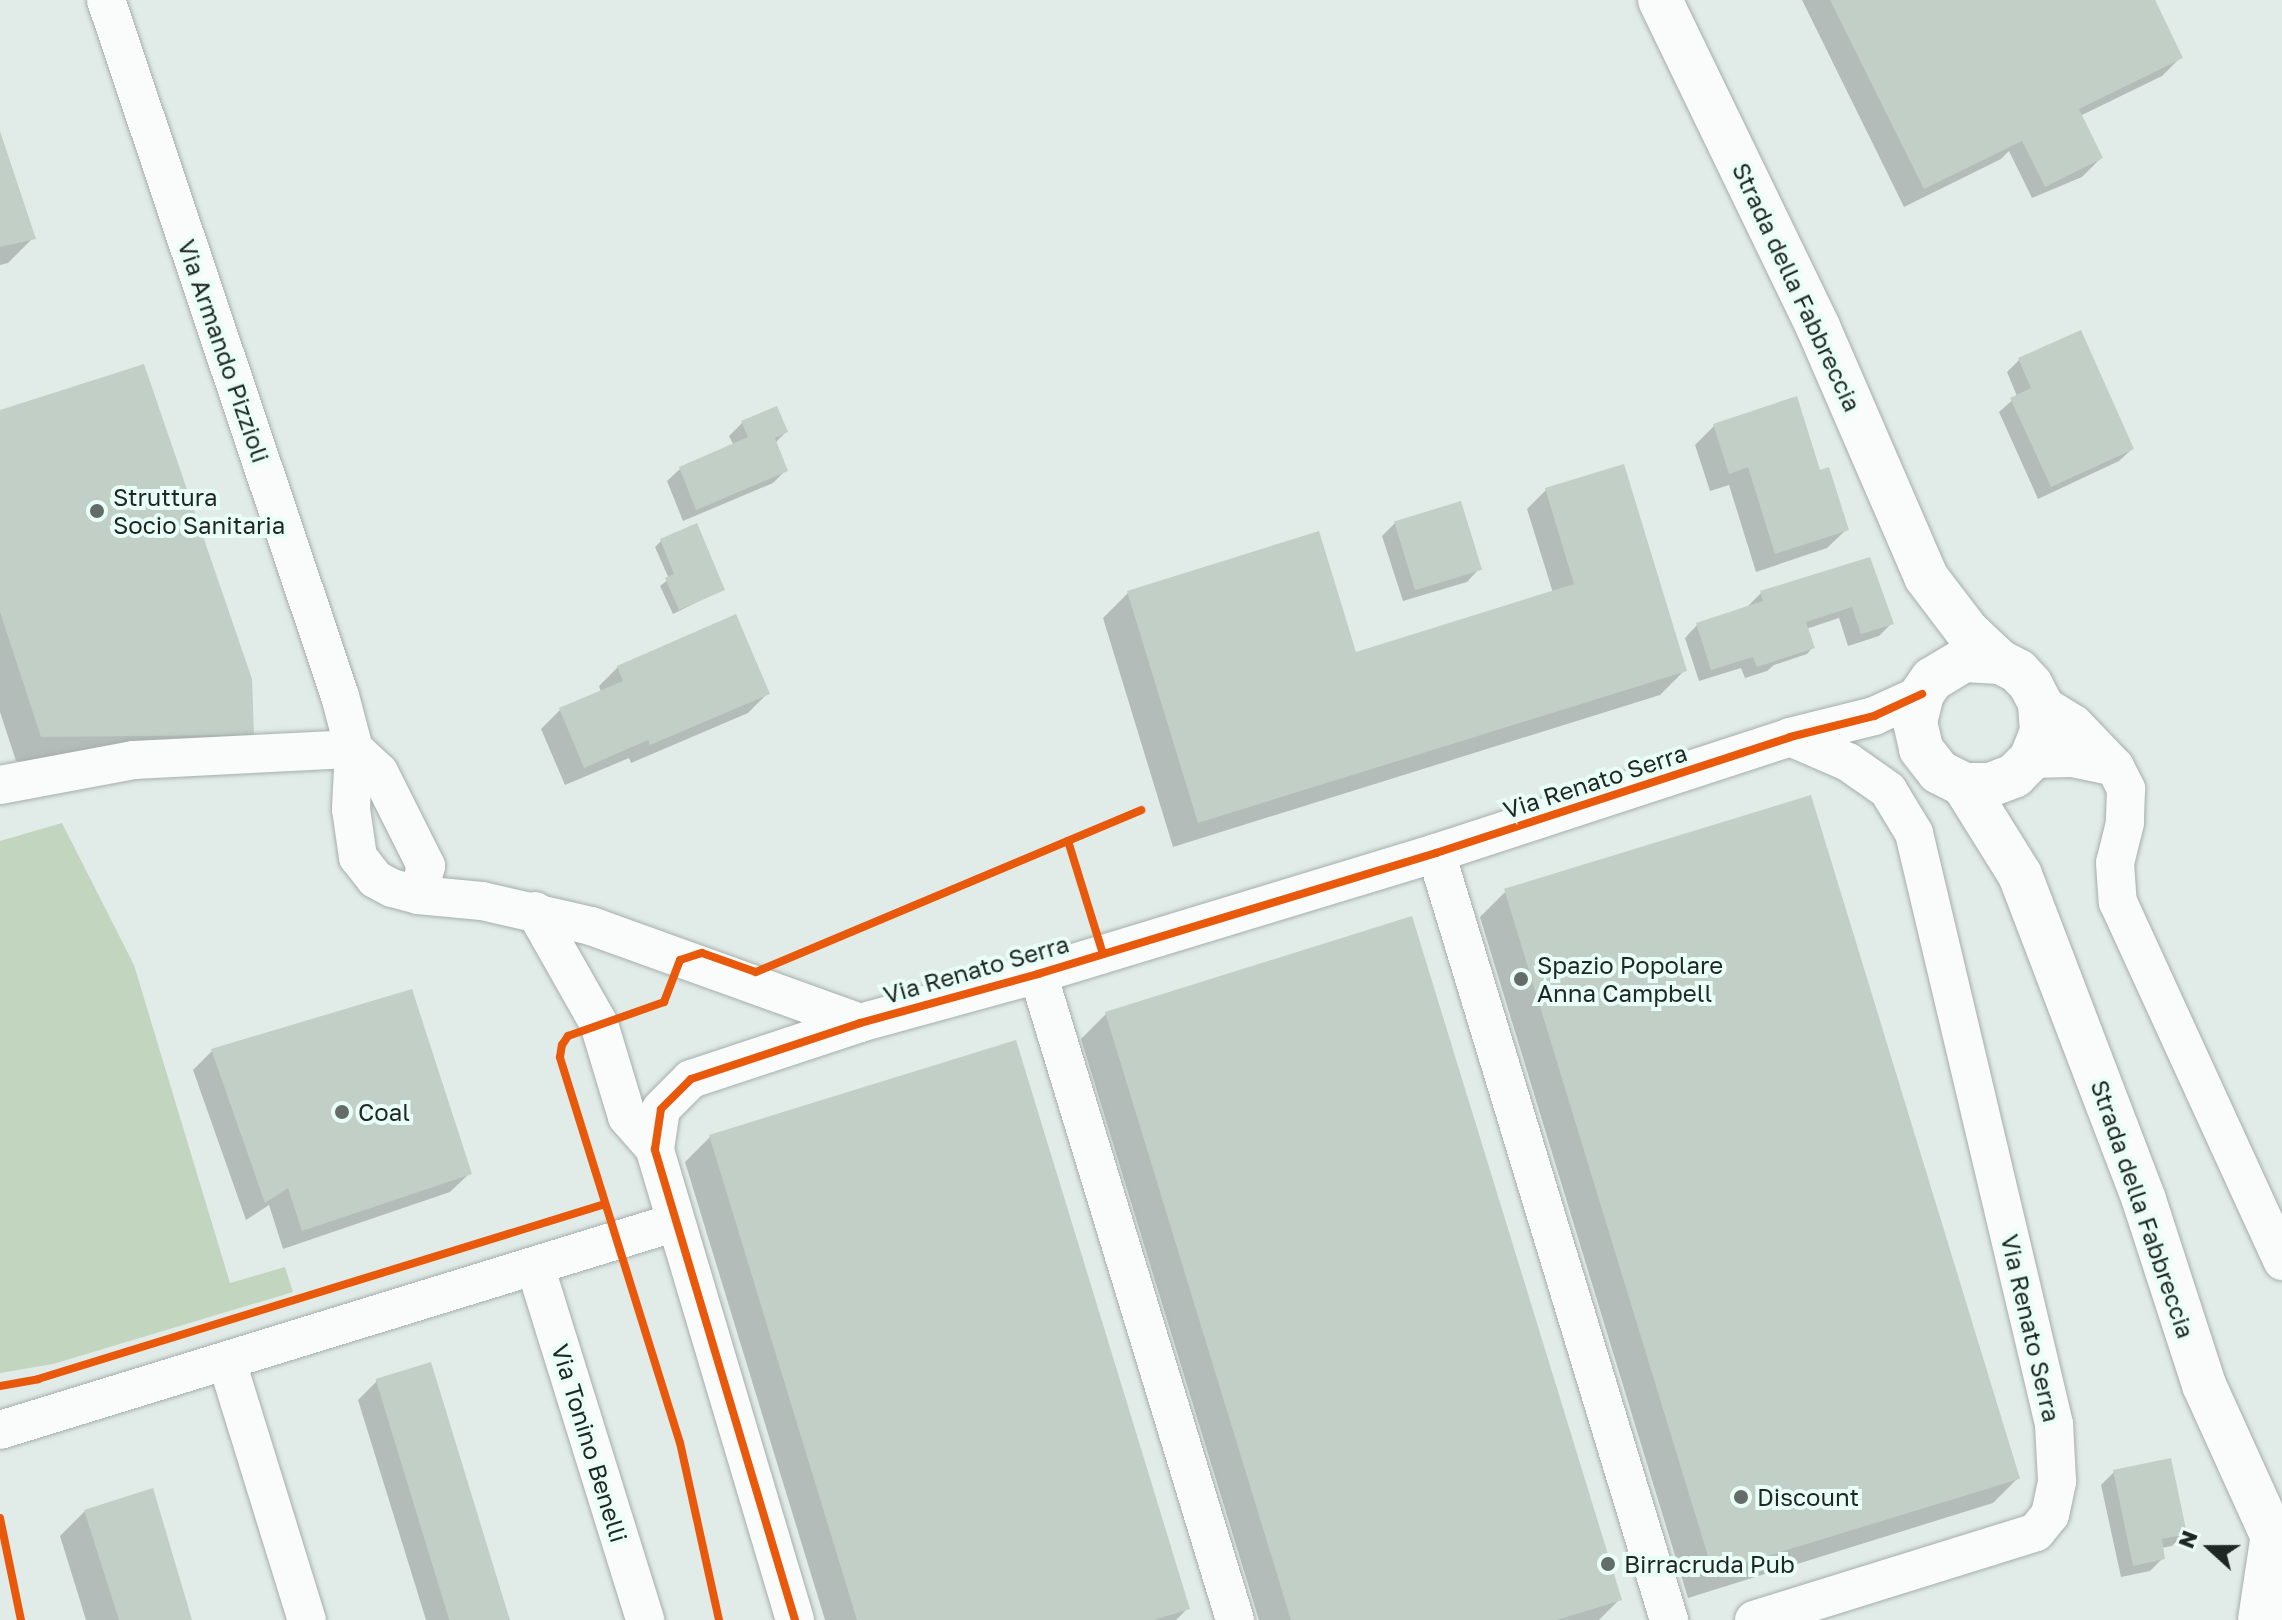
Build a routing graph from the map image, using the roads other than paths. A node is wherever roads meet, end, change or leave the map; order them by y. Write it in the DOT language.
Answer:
graph roads {
  1 [pos="106,0"];
  2 [pos="1660,0"];
  3 [pos="1926,577"];
  4 [pos="2000,662"];
  5 [pos="1927,687"];
  6 [pos="2040,703"];
  7 [pos="1790,737"];
  8 [pos="354,749"];
  9 [pos="2023,767"];
  10 [pos="2115,767"];
  11 [pos="0,785"];
  12 [pos="1964,785"];
  13 [pos="1436,853"];
  14 [pos="2020,875"];
  15 [pos="418,895"];
  16 [pos="535,911"];
  17 [pos="1038,974"];
  18 [pos="860,1023"];
  19 [pos="655,1149"];
  20 [pos="676,1222"];
  21 [pos="2282,1261"];
  22 [pos="535,1266"];
  23 [pos="227,1362"];
  24 [pos="0,1430"];
  25 [pos="771,1539"];
  26 [pos="2277,1549"];
  27 [pos="307,1620"];
  28 [pos="645,1620"];
  29 [pos="778,1620"];
  30 [pos="795,1620"];
  31 [pos="1235,1620"];
  32 [pos="1669,1620"];
  33 [pos="1754,1620"];
  34 [pos="2260,1620"];
  1 -- 8 [label="street, Via Armando Pizzioli"];
  2 -- 3 [label="street, Strada della Fabbreccia"];
  3 -- 4 [label="street, Strada della Fabbreccia"];
  3 -- 5 [label="street, Strada della Fabbreccia"];
  4 -- 5 [label="street"];
  4 -- 6 [label="street, Strada della Fabbreccia"];
  5 -- 7 [label="street, Via Renato Serra"];
  5 -- 12 [label="street, Strada della Fabbreccia"];
  6 -- 9 [label="street, Strada della Fabbreccia"];
  6 -- 10 [label="street, Strada della Fabbreccia"];
  7 -- 13 [label="street, Via Renato Serra"];
  7 -- 33 [label="street, Via Renato Serra"];
  8 -- 11 [label="street"];
  8 -- 15 [label="street, Via Armando Pizzioli"];
  8 -- 15 [label="street, Via Armando Pizzioli"];
  9 -- 10 [label="street"];
  9 -- 12 [label="street"];
  9 -- 14 [label="street, Strada della Fabbreccia"];
  10 -- 21 [label="street, Strada della Fabbreccia"];
  12 -- 14 [label="street, Strada della Fabbreccia"];
  13 -- 17 [label="street, Via Renato Serra"];
  13 -- 32 [label="street"];
  14 -- 26 [label="street, Strada della Fabbreccia"];
  15 -- 16 [label="street, Via Armando Pizzioli"];
  16 -- 18 [label="street, Via Armando Pizzioli"];
  16 -- 19 [label="street"];
  17 -- 18 [label="street, Via Renato Serra"];
  17 -- 31 [label="street, Via Renato Serra"];
  18 -- 19 [label="street, Via Renato Serra"];
  19 -- 20 [label="street, Via Renato Serra"];
  20 -- 22 [label="street"];
  20 -- 25 [label="street, Via Renato Serra"];
  22 -- 23 [label="street"];
  22 -- 28 [label="street, Via Tonino Benelli"];
  23 -- 24 [label="street"];
  23 -- 27 [label="street"];
  25 -- 29 [label="street, Via Renato Serra"];
  25 -- 30 [label="street, Via Renato Serra"];
  26 -- 34 [label="street, Strada della Fabbreccia"];
}
